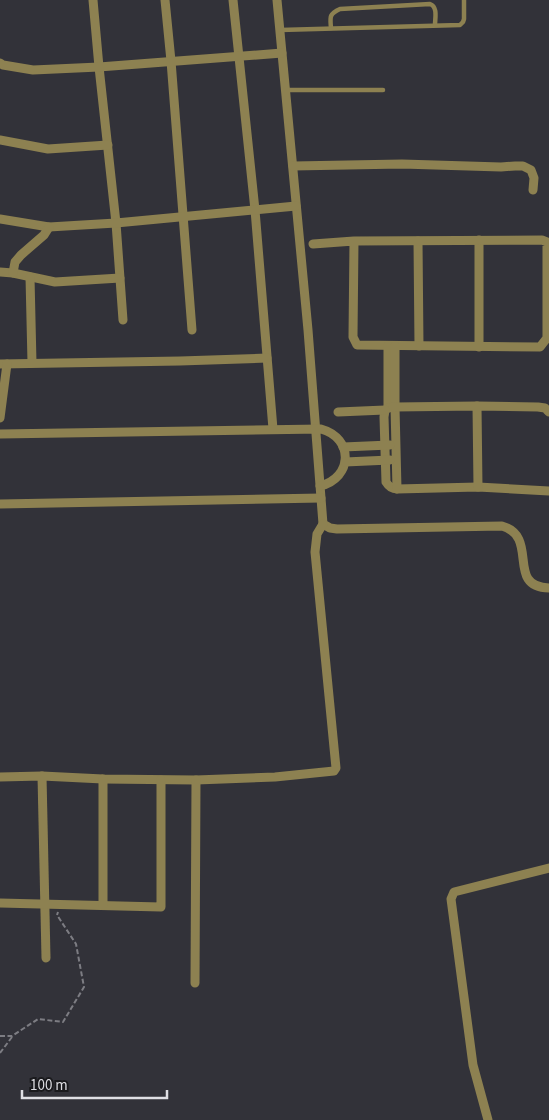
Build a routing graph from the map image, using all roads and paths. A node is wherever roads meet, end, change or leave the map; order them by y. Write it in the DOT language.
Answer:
graph roads {
  1 [pos="93,0"];
  2 [pos="165,0"];
  3 [pos="233,0"];
  4 [pos="277,0"];
  5 [pos="436,0"];
  6 [pos="464,0"];
  7 [pos="433,6"];
  8 [pos="436,26"];
  9 [pos="331,28"];
  10 [pos="280,30"];
  11 [pos="282,52"];
  12 [pos="239,56"];
  13 [pos="171,61"];
  14 [pos="0,63"];
  15 [pos="99,67"];
  16 [pos="286,90"];
  17 [pos="383,90"];
  18 [pos="0,140"];
  19 [pos="108,145"];
  20 [pos="292,166"];
  21 [pos="533,190"];
  22 [pos="296,206"];
  23 [pos="255,210"];
  24 [pos="183,217"];
  25 [pos="0,219"];
  26 [pos="116,223"];
  27 [pos="49,227"];
  28 [pos="479,240"];
  29 [pos="418,241"];
  30 [pos="354,242"];
  31 [pos="312,244"];
  32 [pos="0,272"];
  33 [pos="13,273"];
  34 [pos="30,277"];
  35 [pos="120,278"];
  36 [pos="124,320"];
  37 [pos="192,330"];
  38 [pos="391,346"];
  39 [pos="419,346"];
  40 [pos="480,347"];
  41 [pos="267,358"];
  42 [pos="32,363"];
  43 [pos="4,364"];
  44 [pos="477,406"];
  45 [pos="389,409"];
  46 [pos="338,412"];
  47 [pos="549,412"];
  48 [pos="0,418"];
  49 [pos="316,428"];
  50 [pos="272,429"];
  51 [pos="0,434"];
  52 [pos="396,445"];
  53 [pos="385,446"];
  54 [pos="343,447"];
  55 [pos="385,460"];
  56 [pos="396,460"];
  57 [pos="345,462"];
  58 [pos="320,486"];
  59 [pos="478,487"];
  60 [pos="397,489"];
  61 [pos="549,491"];
  62 [pos="321,498"];
  63 [pos="0,504"];
  64 [pos="323,524"];
  65 [pos="549,588"];
  66 [pos="42,776"];
  67 [pos="0,777"];
  68 [pos="104,779"];
  69 [pos="161,780"];
  70 [pos="196,780"];
  71 [pos="549,868"];
  72 [pos="0,903"];
  73 [pos="46,904"];
  74 [pos="59,904"];
  75 [pos="103,906"];
  76 [pos="46,958"];
  77 [pos="195,983"];
  78 [pos="0,1036"];
  79 [pos="12,1036"];
  80 [pos="0,1053"];
  81 [pos="488,1120"];
  1 -- 15 [label="street"];
  2 -- 13 [label="street"];
  3 -- 12 [label="street"];
  4 -- 10 [label="street"];
  5 -- 7 [label="lane"];
  6 -- 8 [label="lane"];
  7 -- 8 [label="lane"];
  7 -- 9 [label="lane"];
  8 -- 9 [label="lane"];
  9 -- 10 [label="lane"];
  10 -- 11 [label="street"];
  11 -- 12 [label="street"];
  11 -- 16 [label="street"];
  12 -- 13 [label="street"];
  12 -- 23 [label="street"];
  13 -- 15 [label="street"];
  13 -- 24 [label="street"];
  14 -- 15 [label="street"];
  15 -- 19 [label="street"];
  16 -- 17 [label="lane"];
  16 -- 20 [label="street"];
  18 -- 19 [label="street"];
  19 -- 26 [label="street"];
  20 -- 21 [label="street"];
  20 -- 22 [label="street"];
  22 -- 23 [label="street"];
  22 -- 49 [label="street"];
  23 -- 24 [label="street"];
  23 -- 41 [label="street"];
  24 -- 26 [label="street"];
  24 -- 37 [label="street"];
  25 -- 27 [label="street"];
  26 -- 27 [label="street"];
  26 -- 35 [label="street"];
  27 -- 33 [label="street"];
  28 -- 29 [label="street"];
  28 -- 40 [label="street"];
  28 -- 40 [label="street"];
  29 -- 30 [label="street"];
  29 -- 39 [label="street"];
  30 -- 31 [label="street"];
  30 -- 38 [label="street"];
  32 -- 33 [label="street"];
  33 -- 34 [label="street"];
  34 -- 35 [label="street"];
  34 -- 42 [label="street"];
  35 -- 36 [label="street"];
  38 -- 39 [label="street"];
  38 -- 45 [label="street"];
  39 -- 40 [label="street"];
  41 -- 42 [label="street"];
  41 -- 50 [label="street"];
  42 -- 43 [label="street"];
  43 -- 48 [label="street"];
  44 -- 45 [label="street"];
  44 -- 47 [label="street"];
  44 -- 59 [label="street"];
  45 -- 46 [label="street"];
  45 -- 52 [label="street"];
  45 -- 53 [label="street"];
  49 -- 50 [label="street"];
  49 -- 54 [label="street"];
  49 -- 58 [label="street"];
  50 -- 51 [label="street"];
  52 -- 53 [label="street"];
  52 -- 56 [label="street"];
  53 -- 54 [label="street"];
  53 -- 55 [label="street"];
  54 -- 57 [label="street"];
  55 -- 56 [label="street"];
  55 -- 57 [label="street"];
  55 -- 60 [label="street"];
  56 -- 60 [label="street"];
  57 -- 58 [label="street"];
  58 -- 62 [label="street"];
  59 -- 60 [label="street"];
  59 -- 61 [label="street"];
  62 -- 63 [label="street"];
  62 -- 64 [label="street"];
  64 -- 65 [label="street"];
  64 -- 70 [label="street"];
  66 -- 67 [label="street"];
  66 -- 68 [label="street"];
  66 -- 73 [label="street"];
  68 -- 69 [label="street"];
  68 -- 75 [label="street"];
  69 -- 70 [label="street"];
  69 -- 75 [label="street"];
  70 -- 77 [label="street"];
  71 -- 81 [label="street"];
  72 -- 73 [label="street"];
  73 -- 74 [label="street"];
  73 -- 76 [label="street"];
  74 -- 75 [label="street"];
  74 -- 79 [label="path"];
  78 -- 79 [label="path"];
  79 -- 80 [label="path"];
}
